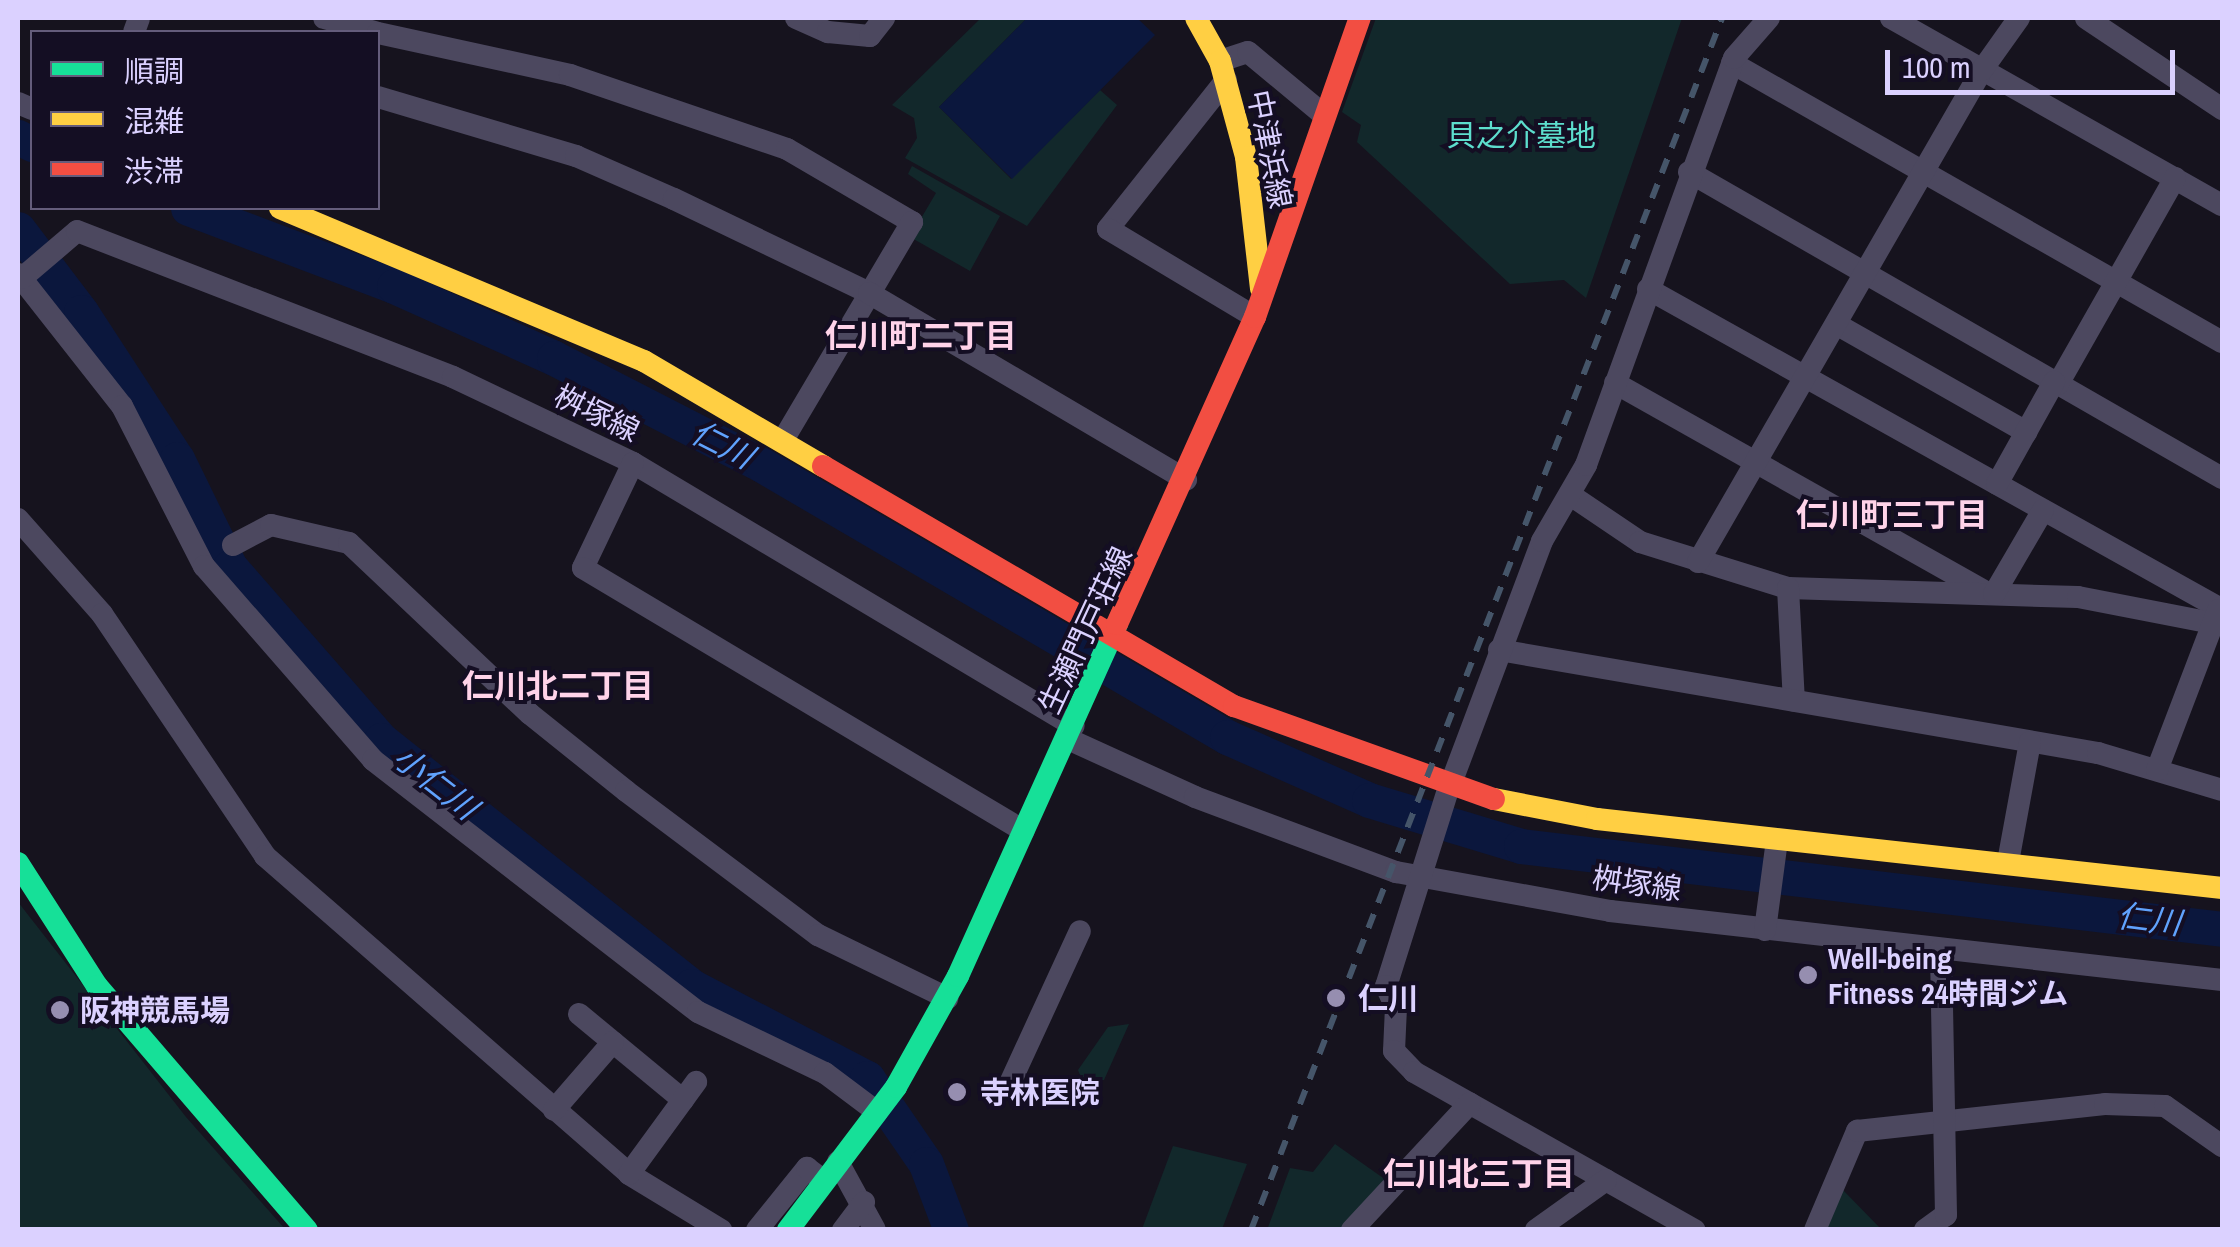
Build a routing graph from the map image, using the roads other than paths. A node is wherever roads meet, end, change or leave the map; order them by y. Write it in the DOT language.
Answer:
graph roads {
  1 [pos="324,18"];
  2 [pos="796,18"];
  3 [pos="884,18"];
  4 [pos="1196,18"];
  5 [pos="1360,18"];
  6 [pos="1768,18"];
  7 [pos="1892,18"];
  8 [pos="2019,18"];
  9 [pos="2086,18"];
  10 [pos="366,30"];
  11 [pos="380,34"];
  12 [pos="1732,63"];
  13 [pos="1223,70"];
  14 [pos="1982,70"];
  15 [pos="380,98"];
  16 [pos="2222,109"];
  17 [pos="1324,115"];
  18 [pos="1925,170"];
  19 [pos="1689,172"];
  20 [pos="2175,178"];
  21 [pos="2222,205"];
  22 [pos="285,210"];
  23 [pos="1288,219"];
  24 [pos="1254,230"];
  25 [pos="1866,273"];
  26 [pos="22,275"];
  27 [pos="2117,282"];
  28 [pos="1648,289"];
  29 [pos="870,293"];
  30 [pos="1258,307"];
  31 [pos="1836,324"];
  32 [pos="2222,342"];
  33 [pos="1804,377"];
  34 [pos="1615,382"];
  35 [pos="2056,383"];
  36 [pos="2026,432"];
  37 [pos="783,440"];
  38 [pos="1754,461"];
  39 [pos="632,463"];
  40 [pos="2222,478"];
  41 [pos="1186,480"];
  42 [pos="1997,484"];
  43 [pos="1572,496"];
  44 [pos="2043,510"];
  45 [pos="18,519"];
  46 [pos="232,546"];
  47 [pos="1698,562"];
  48 [pos="1788,588"];
  49 [pos="1992,594"];
  50 [pos="2218,614"];
  51 [pos="1111,642"];
  52 [pos="1499,650"];
  53 [pos="1794,701"];
  54 [pos="1073,728"];
  55 [pos="2030,742"];
  56 [pos="2157,770"];
  57 [pos="1449,790"];
  58 [pos="2222,790"];
  59 [pos="1024,831"];
  60 [pos="1777,840"];
  61 [pos="2008,862"];
  62 [pos="18,863"];
  63 [pos="1420,872"];
  64 [pos="2222,888"];
  65 [pos="1765,930"];
  66 [pos="1080,932"];
  67 [pos="1940,949"];
  68 [pos="2222,980"];
  69 [pos="947,998"];
  70 [pos="579,1014"];
  71 [pos="613,1042"];
  72 [pos="1010,1083"];
  73 [pos="1470,1103"];
  74 [pos="554,1110"];
  75 [pos="877,1112"];
  76 [pos="1945,1122"];
  77 [pos="2222,1146"];
  78 [pos="831,1172"];
  79 [pos="629,1174"];
  80 [pos="1606,1180"];
  81 [pos="864,1202"];
  82 [pos="1952,1222"];
  83 [pos="1539,1229"];
  84 [pos="307,1230"];
  85 [pos="721,1230"];
  86 [pos="757,1230"];
  87 [pos="788,1230"];
  88 [pos="843,1230"];
  89 [pos="875,1230"];
  90 [pos="1352,1230"];
  91 [pos="1694,1230"];
  92 [pos="1815,1230"];
  93 [pos="1925,1230"];
  1 -- 10 [label="street"];
  2 -- 3 [label="street"];
  4 -- 13 [label="street, 中津浜線"];
  5 -- 17 [label="street, 生瀬門戸荘線"];
  6 -- 12 [label="street"];
  7 -- 14 [label="street"];
  8 -- 14 [label="street"];
  9 -- 16 [label="street"];
  11 -- 29 [label="street"];
  12 -- 18 [label="street"];
  12 -- 19 [label="street"];
  13 -- 17 [label="street"];
  13 -- 24 [label="street, 中津浜線"];
  13 -- 30 [label="street"];
  14 -- 18 [label="street"];
  14 -- 20 [label="street"];
  15 -- 29 [label="street"];
  17 -- 23 [label="street, 生瀬門戸荘線"];
  18 -- 25 [label="street"];
  18 -- 27 [label="street"];
  19 -- 25 [label="street"];
  19 -- 28 [label="street"];
  20 -- 21 [label="street"];
  20 -- 27 [label="street"];
  22 -- 37 [label="street"];
  23 -- 24 [label="street"];
  23 -- 30 [label="street, 生瀬門戸荘線"];
  24 -- 30 [label="street, 中津浜線"];
  25 -- 31 [label="street"];
  25 -- 35 [label="street"];
  26 -- 39 [label="street, 桝塚線"];
  26 -- 75 [label="street"];
  27 -- 32 [label="street"];
  27 -- 35 [label="street"];
  28 -- 33 [label="street"];
  28 -- 34 [label="street"];
  29 -- 37 [label="street"];
  29 -- 41 [label="street"];
  30 -- 41 [label="street, 生瀬門戸荘線"];
  31 -- 33 [label="street"];
  31 -- 36 [label="street"];
  33 -- 38 [label="street"];
  33 -- 42 [label="street"];
  34 -- 38 [label="street"];
  34 -- 43 [label="street"];
  35 -- 36 [label="street"];
  35 -- 40 [label="street"];
  36 -- 42 [label="street"];
  37 -- 51 [label="street"];
  38 -- 47 [label="street"];
  38 -- 49 [label="street"];
  39 -- 54 [label="street, 桝塚線"];
  39 -- 59 [label="street"];
  41 -- 51 [label="street, 生瀬門戸荘線"];
  42 -- 44 [label="street"];
  43 -- 47 [label="street"];
  43 -- 52 [label="street"];
  44 -- 49 [label="street"];
  44 -- 50 [label="street"];
  45 -- 74 [label="street"];
  46 -- 69 [label="street"];
  47 -- 48 [label="street"];
  48 -- 49 [label="street"];
  48 -- 53 [label="street"];
  49 -- 50 [label="street"];
  50 -- 56 [label="street"];
  51 -- 54 [label="street, 生瀬門戸荘線"];
  51 -- 57 [label="street"];
  52 -- 53 [label="street"];
  52 -- 57 [label="street"];
  53 -- 55 [label="street"];
  54 -- 59 [label="street, 生瀬門戸荘線"];
  54 -- 63 [label="street, 桝塚線"];
  55 -- 56 [label="street"];
  55 -- 61 [label="street"];
  56 -- 58 [label="street"];
  57 -- 60 [label="street"];
  57 -- 63 [label="street"];
  59 -- 69 [label="street, 生瀬門戸荘線"];
  60 -- 61 [label="street"];
  60 -- 65 [label="street"];
  61 -- 64 [label="street"];
  62 -- 84 [label="street"];
  63 -- 65 [label="street, 桝塚線"];
  63 -- 73 [label="street"];
  65 -- 67 [label="street, 桝塚線"];
  66 -- 72 [label="street"];
  67 -- 68 [label="street, 桝塚線"];
  67 -- 76 [label="street"];
  69 -- 75 [label="street, 生瀬門戸荘線"];
  70 -- 71 [label="street"];
  71 -- 74 [label="street"];
  71 -- 79 [label="street"];
  73 -- 80 [label="street"];
  73 -- 90 [label="street"];
  74 -- 79 [label="street"];
  75 -- 78 [label="street, 生瀬門戸荘線"];
  76 -- 77 [label="street"];
  76 -- 82 [label="street"];
  76 -- 92 [label="street"];
  78 -- 81 [label="street"];
  78 -- 86 [label="street"];
  78 -- 87 [label="street, 生瀬門戸荘線"];
  79 -- 85 [label="street"];
  80 -- 83 [label="street"];
  80 -- 91 [label="street"];
  81 -- 88 [label="street"];
  81 -- 89 [label="street"];
  82 -- 93 [label="street"];
}
